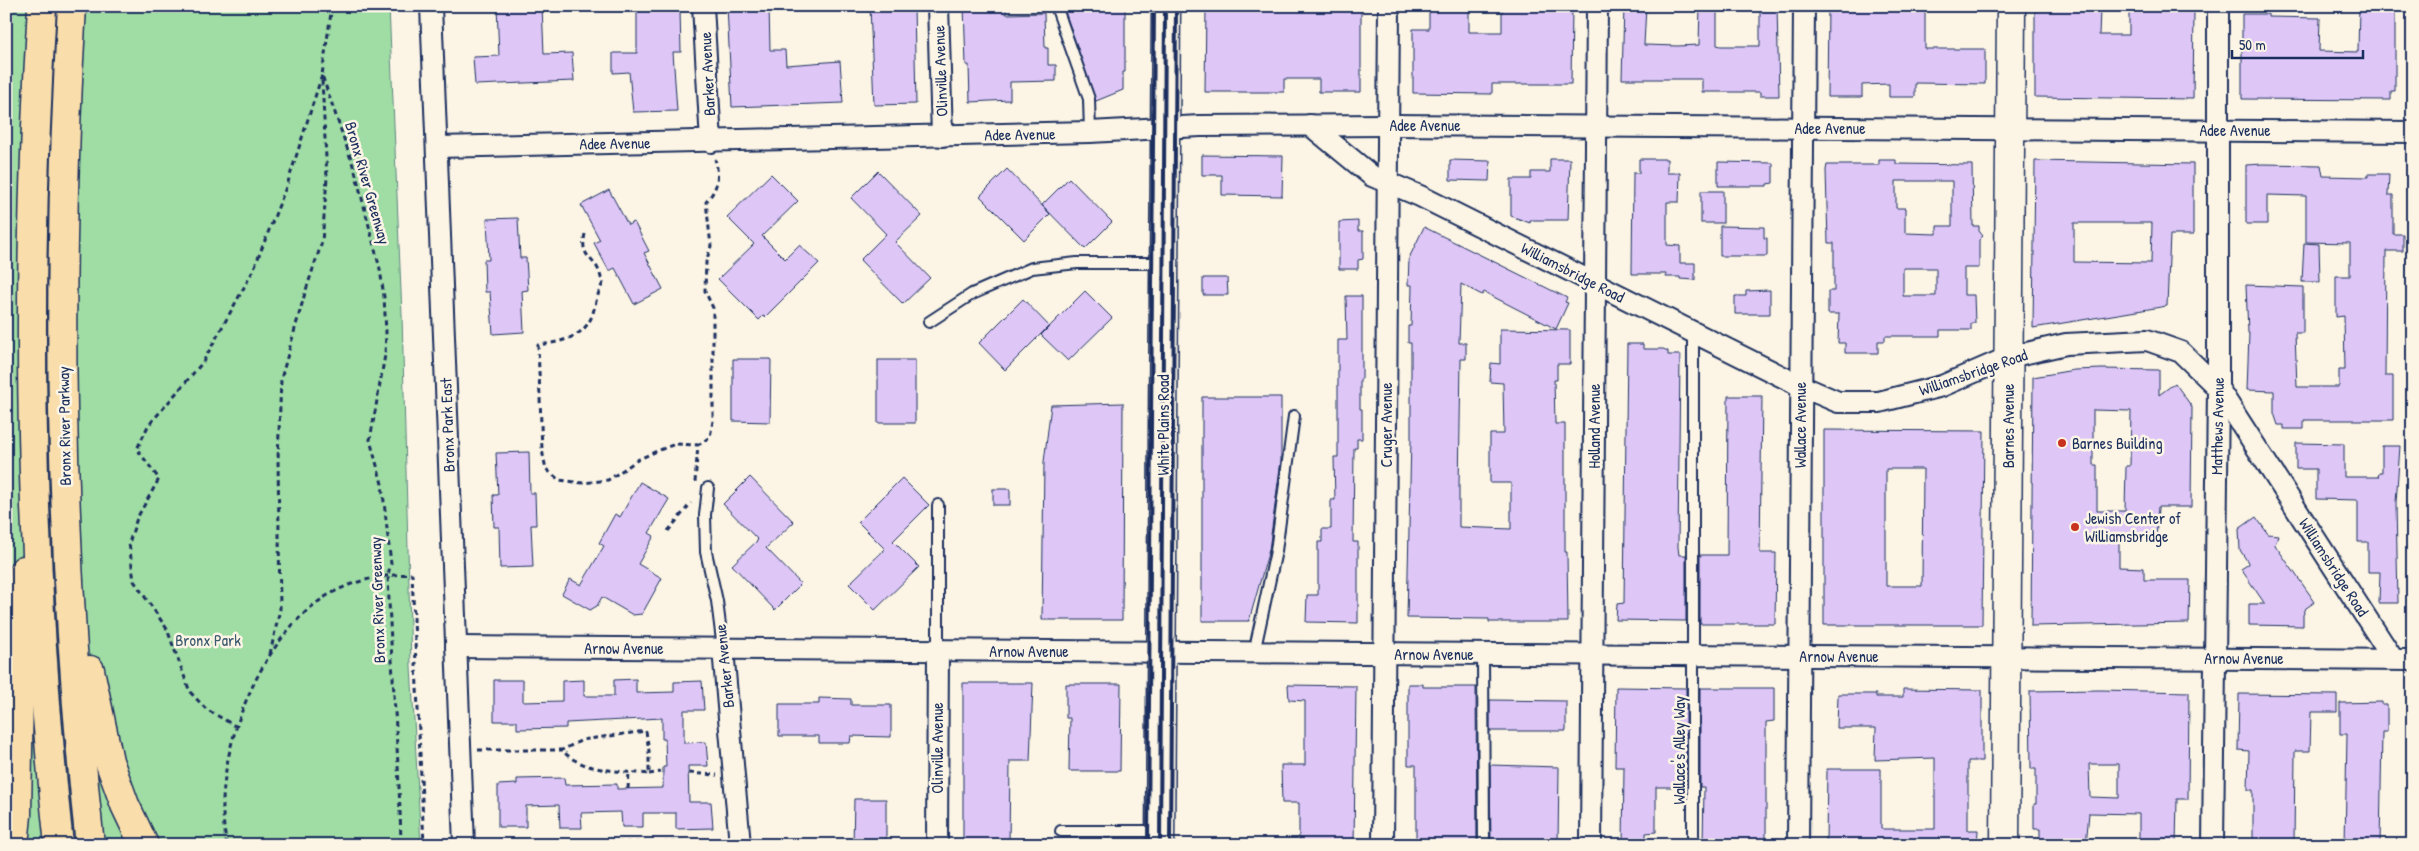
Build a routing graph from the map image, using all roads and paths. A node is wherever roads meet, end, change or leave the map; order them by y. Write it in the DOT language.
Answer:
graph roads {
  1 [pos="42,6"];
  2 [pos="72,6"];
  3 [pos="332,6"];
  4 [pos="431,6"];
  5 [pos="703,6"];
  6 [pos="938,6"];
  7 [pos="1056,6"];
  8 [pos="1166,6"];
  9 [pos="1389,6"];
  10 [pos="1597,6"];
  11 [pos="1804,6"];
  12 [pos="2011,6"];
  13 [pos="2218,6"];
  14 [pos="322,75"];
  15 [pos="1310,125"];
  16 [pos="1388,125"];
  17 [pos="1596,126"];
  18 [pos="1165,128"];
  19 [pos="1803,128"];
  20 [pos="2010,128"];
  21 [pos="2218,130"];
  22 [pos="1090,132"];
  23 [pos="2413,132"];
  24 [pos="942,136"];
  25 [pos="711,142"];
  26 [pos="437,147"];
  27 [pos="1388,183"];
  28 [pos="585,234"];
  29 [pos="1164,264"];
  30 [pos="1595,283"];
  31 [pos="929,322"];
  32 [pos="1693,332"];
  33 [pos="2009,357"];
  34 [pos="1801,386"];
  35 [pos="2218,388"];
  36 [pos="1294,416"];
  37 [pos="698,445"];
  38 [pos="34,459"];
  39 [pos="695,485"];
  40 [pos="708,488"];
  41 [pos="692,498"];
  42 [pos="938,505"];
  43 [pos="668,531"];
  44 [pos="68,563"];
  45 [pos="388,574"];
  46 [pos="456,647"];
  47 [pos="723,649"];
  48 [pos="938,650"];
  49 [pos="1162,652"];
  50 [pos="1254,652"];
  51 [pos="1384,654"];
  52 [pos="1483,654"];
  53 [pos="270,655"];
  54 [pos="1592,655"];
  55 [pos="1694,655"];
  56 [pos="1799,656"];
  57 [pos="2006,657"];
  58 [pos="2214,658"];
  59 [pos="2393,658"];
  60 [pos="2413,660"];
  61 [pos="237,727"];
  62 [pos="460,750"];
  63 [pos="562,750"];
  64 [pos="629,772"];
  65 [pos="661,772"];
  66 [pos="689,773"];
  67 [pos="649,774"];
  68 [pos="735,776"];
  69 [pos="628,789"];
  70 [pos="1061,831"];
  71 [pos="1160,838"];
  72 [pos="740,843"];
  73 [pos="464,844"];
  74 [pos="14,845"];
  75 [pos="59,845"];
  76 [pos="90,845"];
  77 [pos="144,845"];
  78 [pos="226,845"];
  79 [pos="401,845"];
  80 [pos="424,845"];
  81 [pos="937,845"];
  82 [pos="1383,845"];
  83 [pos="1484,845"];
  84 [pos="1591,845"];
  85 [pos="1693,845"];
  86 [pos="1798,845"];
  87 [pos="2005,845"];
  88 [pos="2213,845"];
  1 -- 38 [label="highway, Bronx River Parkway"];
  2 -- 44 [label="highway, Bronx River Parkway"];
  3 -- 14 [label="path, Bronx River Greenway"];
  4 -- 26 [label="street, Bronx Park East"];
  5 -- 25 [label="street, Barker Avenue"];
  6 -- 24 [label="street, Olinville Avenue"];
  7 -- 22 [label="lane"];
  8 -- 18 [label="street, White Plains Road"];
  9 -- 16 [label="street, Cruger Avenue"];
  10 -- 17 [label="street, Holland Avenue"];
  11 -- 19 [label="street, Wallace Avenue"];
  12 -- 20 [label="street, Barnes Avenue"];
  13 -- 21 [label="street, Matthews Avenue"];
  14 -- 45 [label="path, Bronx River Greenway"];
  14 -- 53 [label="path"];
  14 -- 61 [label="path"];
  15 -- 16 [label="street, Adee Avenue"];
  15 -- 18 [label="street, Adee Avenue"];
  15 -- 27 [label="street, Williamsbridge Road"];
  16 -- 17 [label="street, Adee Avenue"];
  16 -- 27 [label="street, Cruger Avenue"];
  17 -- 19 [label="street, Adee Avenue"];
  17 -- 30 [label="street, Holland Avenue"];
  18 -- 22 [label="street, Adee Avenue"];
  18 -- 29 [label="street, White Plains Road"];
  19 -- 20 [label="street, Adee Avenue"];
  19 -- 34 [label="street, Wallace Avenue"];
  20 -- 21 [label="street, Adee Avenue"];
  20 -- 33 [label="street, Barnes Avenue"];
  21 -- 23 [label="street, Adee Avenue"];
  21 -- 35 [label="street, Matthews Avenue"];
  22 -- 24 [label="street, Adee Avenue"];
  24 -- 25 [label="street, Adee Avenue"];
  25 -- 26 [label="street, Adee Avenue"];
  25 -- 37 [label="path"];
  26 -- 46 [label="street, Bronx Park East"];
  27 -- 30 [label="street, Williamsbridge Road"];
  27 -- 51 [label="street, Cruger Avenue"];
  28 -- 37 [label="path"];
  29 -- 31 [label="lane"];
  29 -- 49 [label="street, White Plains Road"];
  30 -- 32 [label="street, Williamsbridge Road"];
  30 -- 54 [label="street, Holland Avenue"];
  32 -- 34 [label="street, Williamsbridge Road"];
  32 -- 55 [label="lane, Wallace's Alley Way"];
  33 -- 34 [label="street, Williamsbridge Road"];
  33 -- 35 [label="street, Williamsbridge Road"];
  33 -- 57 [label="street, Barnes Avenue"];
  34 -- 56 [label="street, Wallace Avenue"];
  35 -- 58 [label="street, Matthews Avenue"];
  35 -- 59 [label="street, Williamsbridge Road"];
  36 -- 50 [label="lane"];
  37 -- 39 [label="path"];
  38 -- 74 [label="highway"];
  38 -- 75 [label="highway, Bronx River Parkway"];
  40 -- 47 [label="lane, Barker Avenue"];
  41 -- 43 [label="path"];
  42 -- 48 [label="lane"];
  44 -- 76 [label="highway, Bronx River Parkway"];
  44 -- 77 [label="highway"];
  45 -- 53 [label="path"];
  45 -- 79 [label="path, Bronx River Greenway"];
  45 -- 80 [label="path"];
  46 -- 47 [label="street, Arnow Avenue"];
  46 -- 62 [label="street, Bronx Park East"];
  47 -- 48 [label="street, Arnow Avenue"];
  47 -- 68 [label="street, Barker Avenue"];
  48 -- 49 [label="street, Arnow Avenue"];
  48 -- 81 [label="street, Olinville Avenue"];
  49 -- 50 [label="street, Arnow Avenue"];
  49 -- 71 [label="street, White Plains Road"];
  50 -- 51 [label="street, Arnow Avenue"];
  51 -- 52 [label="street, Arnow Avenue"];
  51 -- 82 [label="street, Cruger Avenue"];
  52 -- 54 [label="street, Arnow Avenue"];
  52 -- 83 [label="lane"];
  53 -- 61 [label="path"];
  54 -- 55 [label="street, Arnow Avenue"];
  54 -- 84 [label="street, Holland Avenue"];
  55 -- 56 [label="street, Arnow Avenue"];
  55 -- 85 [label="lane, Wallace's Alley Way"];
  56 -- 57 [label="street, Arnow Avenue"];
  56 -- 86 [label="street, Wallace Avenue"];
  57 -- 58 [label="street, Arnow Avenue"];
  57 -- 87 [label="street, Barnes Avenue"];
  58 -- 59 [label="street, Arnow Avenue"];
  58 -- 88 [label="street, Matthews Avenue"];
  59 -- 60 [label="street, Arnow Avenue"];
  61 -- 78 [label="path"];
  62 -- 63 [label="path"];
  62 -- 73 [label="street, Bronx Park East"];
  63 -- 64 [label="path"];
  63 -- 67 [label="path"];
  64 -- 67 [label="path"];
  64 -- 69 [label="path"];
  65 -- 67 [label="path"];
  66 -- 68 [label="path"];
  68 -- 72 [label="street, Barker Avenue"];
  70 -- 71 [label="lane"];
  72 -- 73 [label="path"];
}
